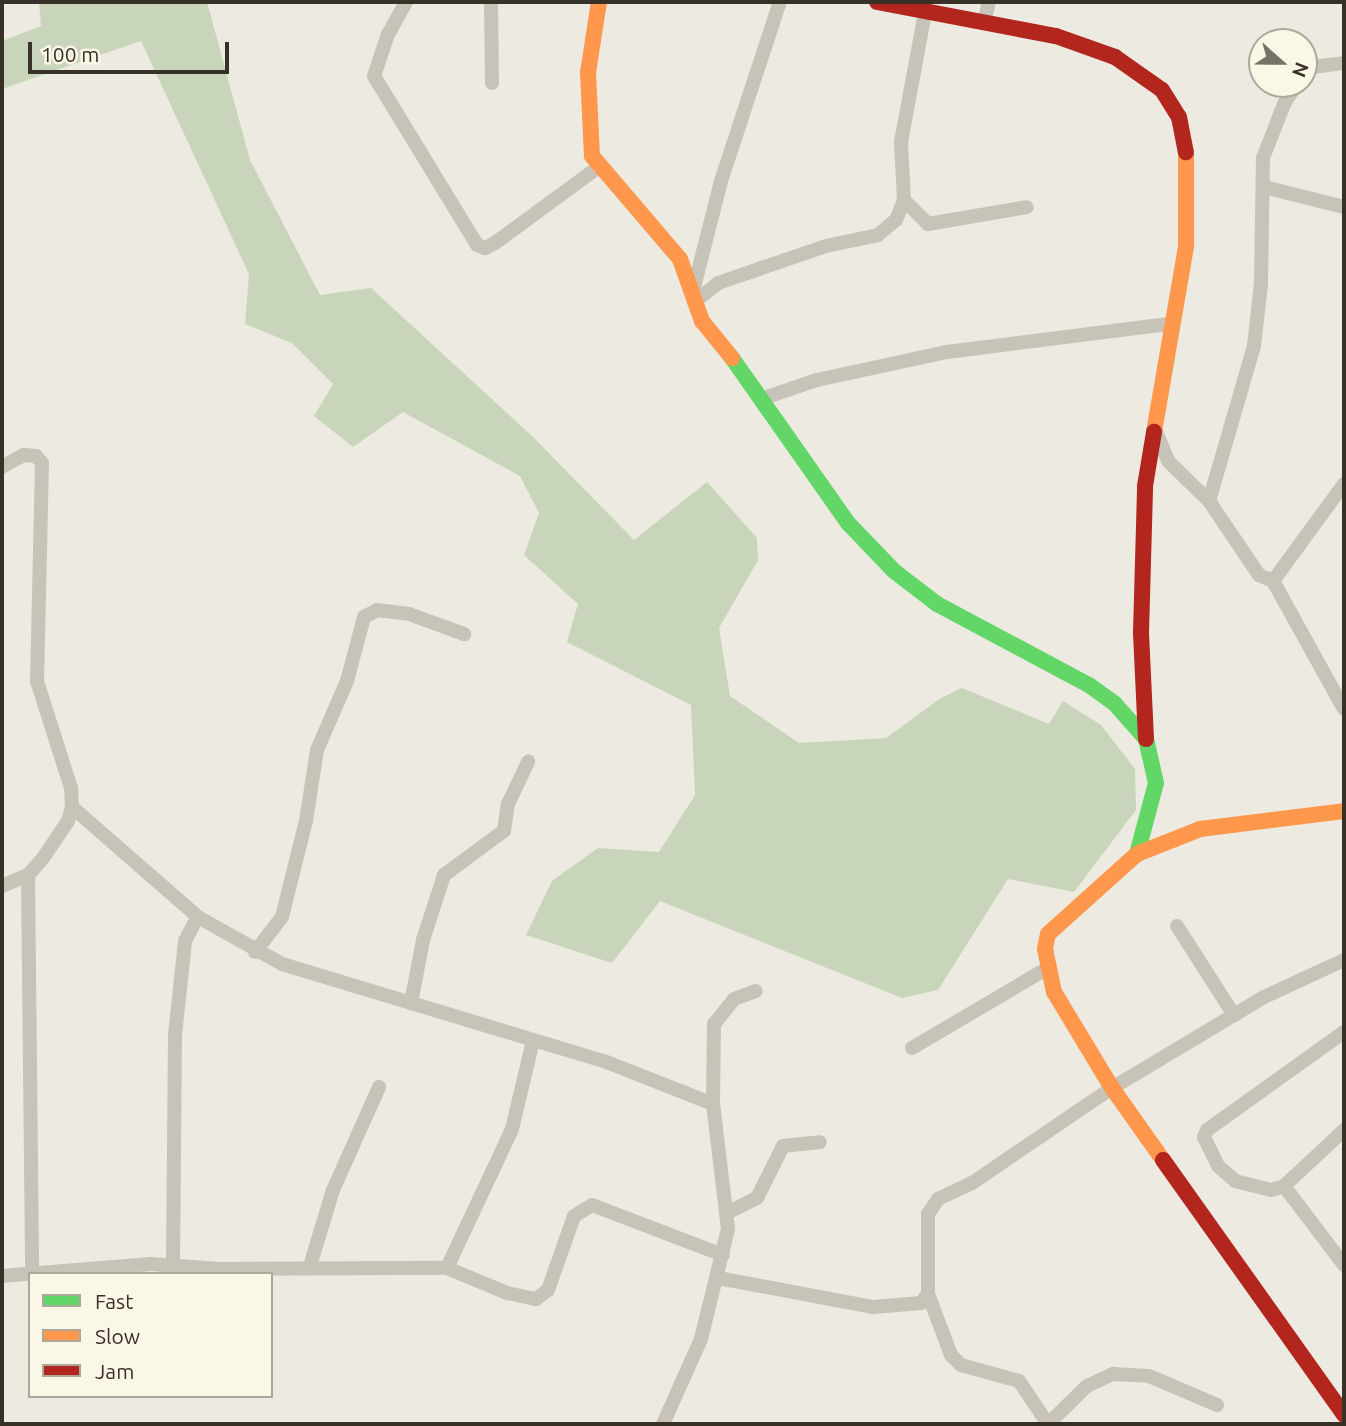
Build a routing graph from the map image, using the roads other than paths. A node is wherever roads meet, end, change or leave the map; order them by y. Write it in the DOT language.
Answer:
graph roads {
  1 [pos="406,2"];
  2 [pos="491,2"];
  3 [pos="599,2"];
  4 [pos="780,2"];
  5 [pos="877,2"];
  6 [pos="989,2"];
  7 [pos="925,13"];
  8 [pos="984,23"];
  9 [pos="1344,63"];
  10 [pos="1318,66"];
  11 [pos="492,83"];
  12 [pos="1290,98"];
  13 [pos="600,166"];
  14 [pos="1264,187"];
  15 [pos="904,201"];
  16 [pos="1027,207"];
  17 [pos="1344,207"];
  18 [pos="693,299"];
  19 [pos="1170,324"];
  20 [pos="764,398"];
  21 [pos="1155,429"];
  22 [pos="1168,461"];
  23 [pos="2,467"];
  24 [pos="1148,468"];
  25 [pos="1344,484"];
  26 [pos="1209,501"];
  27 [pos="1273,581"];
  28 [pos="464,634"];
  29 [pos="1344,709"];
  30 [pos="1146,739"];
  31 [pos="528,762"];
  32 [pos="72,807"];
  33 [pos="1344,811"];
  34 [pos="1137,854"];
  35 [pos="28,875"];
  36 [pos="2,886"];
  37 [pos="198,917"];
  38 [pos="1177,926"];
  39 [pos="256,952"];
  40 [pos="1344,960"];
  41 [pos="1046,969"];
  42 [pos="756,990"];
  43 [pos="411,1003"];
  44 [pos="1234,1015"];
  45 [pos="1344,1032"];
  46 [pos="533,1041"];
  47 [pos="912,1048"];
  48 [pos="379,1087"];
  49 [pos="1112,1088"];
  50 [pos="713,1104"];
  51 [pos="1344,1130"];
  52 [pos="820,1142"];
  53 [pos="1284,1186"];
  54 [pos="729,1212"];
  55 [pos="723,1255"];
  56 [pos="173,1265"];
  57 [pos="1344,1265"];
  58 [pos="310,1266"];
  59 [pos="447,1268"];
  60 [pos="32,1271"];
  61 [pos="2,1276"];
  62 [pos="718,1278"];
  63 [pos="928,1294"];
  64 [pos="1217,1405"];
  65 [pos="1344,1415"];
  66 [pos="663,1424"];
  67 [pos="1048,1424"];
  1 -- 13 [label="street"];
  2 -- 11 [label="street"];
  3 -- 13 [label="street"];
  4 -- 18 [label="street"];
  5 -- 7 [label="street"];
  6 -- 8 [label="street"];
  7 -- 8 [label="street"];
  7 -- 15 [label="street"];
  8 -- 19 [label="street"];
  9 -- 10 [label="street"];
  12 -- 14 [label="street"];
  13 -- 18 [label="street"];
  14 -- 17 [label="street"];
  14 -- 26 [label="street"];
  15 -- 16 [label="street"];
  15 -- 18 [label="street"];
  18 -- 20 [label="street"];
  19 -- 20 [label="street"];
  19 -- 21 [label="street"];
  20 -- 30 [label="street"];
  21 -- 22 [label="street"];
  21 -- 24 [label="street"];
  22 -- 24 [label="street"];
  22 -- 26 [label="street"];
  23 -- 32 [label="street"];
  24 -- 30 [label="street"];
  25 -- 27 [label="street"];
  26 -- 27 [label="street"];
  27 -- 29 [label="street"];
  28 -- 39 [label="street"];
  30 -- 34 [label="street"];
  31 -- 43 [label="street"];
  32 -- 35 [label="street"];
  32 -- 37 [label="street"];
  33 -- 34 [label="street"];
  34 -- 41 [label="street"];
  35 -- 36 [label="street"];
  35 -- 60 [label="street"];
  37 -- 39 [label="street"];
  37 -- 56 [label="street"];
  38 -- 44 [label="street"];
  39 -- 43 [label="street"];
  40 -- 44 [label="street"];
  41 -- 47 [label="street"];
  41 -- 49 [label="street"];
  42 -- 50 [label="street"];
  43 -- 46 [label="street"];
  44 -- 49 [label="street"];
  45 -- 53 [label="street"];
  46 -- 50 [label="street"];
  46 -- 59 [label="street"];
  48 -- 58 [label="street"];
  49 -- 63 [label="street"];
  49 -- 65 [label="street"];
  50 -- 54 [label="street"];
  51 -- 53 [label="street"];
  52 -- 54 [label="street"];
  53 -- 57 [label="street"];
  54 -- 55 [label="street"];
  55 -- 59 [label="street"];
  55 -- 62 [label="street"];
  56 -- 58 [label="street"];
  56 -- 60 [label="street"];
  58 -- 59 [label="street"];
  60 -- 61 [label="street"];
  62 -- 63 [label="street"];
  62 -- 66 [label="street"];
  63 -- 67 [label="street"];
  64 -- 67 [label="street"];
}
